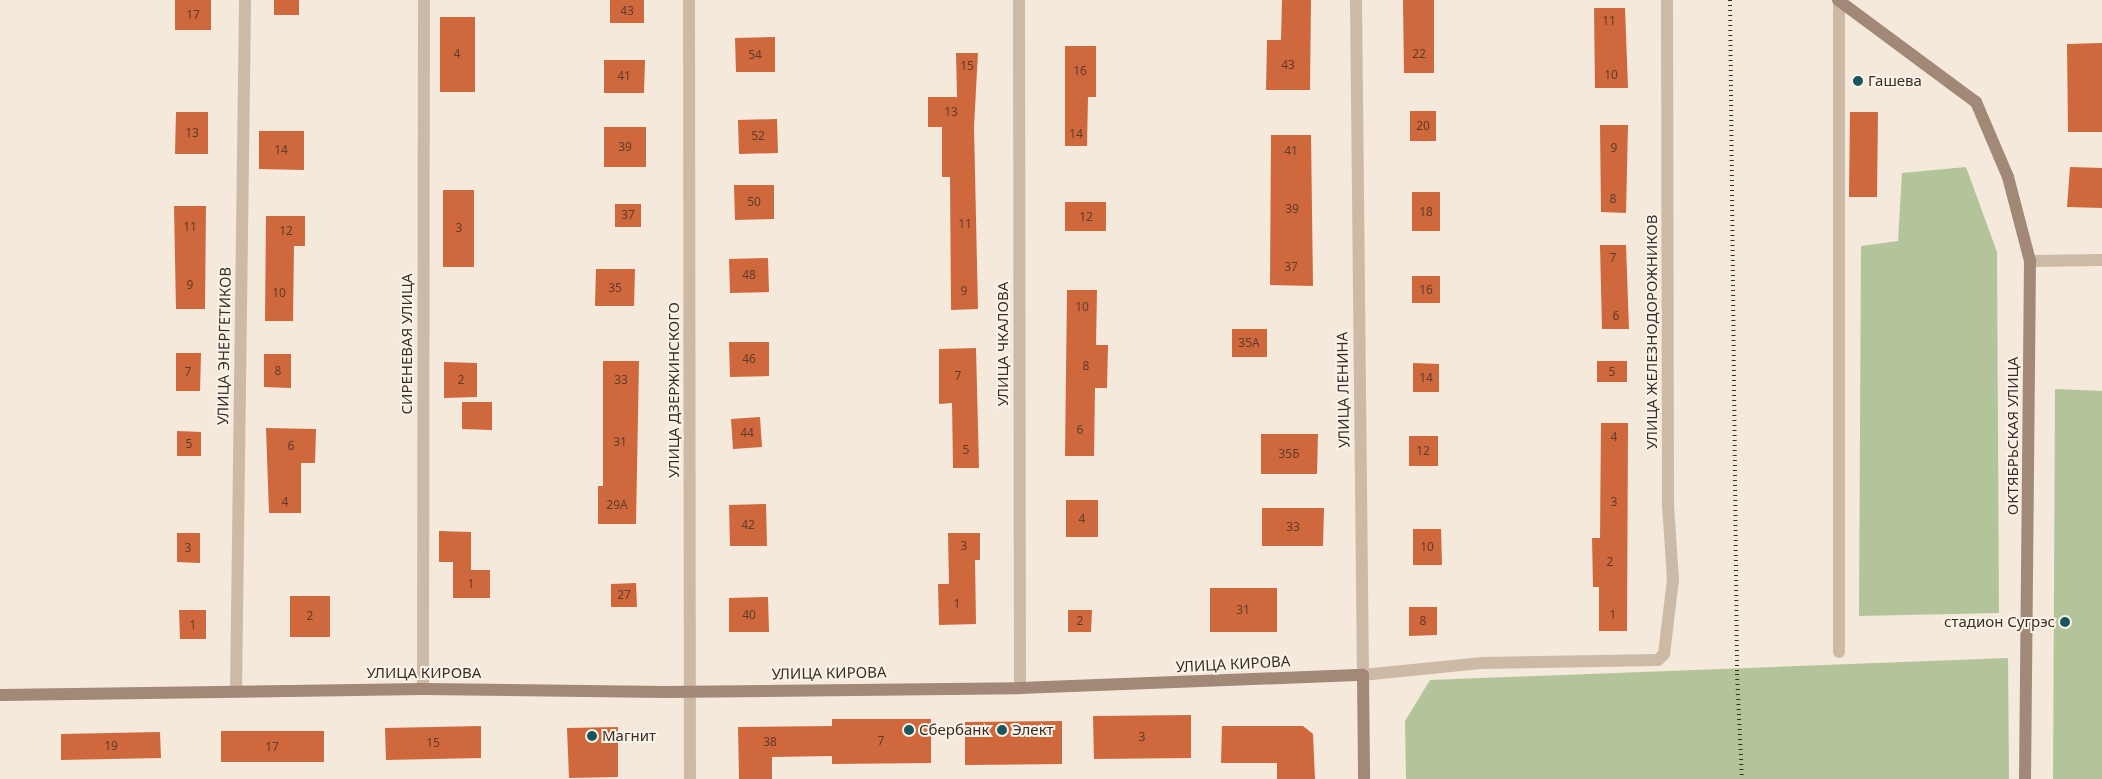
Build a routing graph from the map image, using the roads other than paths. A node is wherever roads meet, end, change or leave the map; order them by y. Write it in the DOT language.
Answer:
graph roads {
  1 [pos="245,0"];
  2 [pos="424,0"];
  3 [pos="688,0"];
  4 [pos="1020,0"];
  5 [pos="1356,0"];
  6 [pos="1667,0"];
  7 [pos="1838,1"];
  8 [pos="2102,260"];
  9 [pos="2030,261"];
  10 [pos="1839,652"];
  11 [pos="1658,660"];
  12 [pos="1363,674"];
  13 [pos="1020,688"];
  14 [pos="423,689"];
  15 [pos="236,692"];
  16 [pos="692,692"];
  17 [pos="0,695"];
  18 [pos="690,779"];
  19 [pos="1364,779"];
  20 [pos="2025,779"];
  1 -- 15 [label="street, УЛИЦА ЭНЕРГЕТИКОВ"];
  2 -- 14 [label="street, СИРЕНЕВАЯ УЛИЦА"];
  3 -- 16 [label="street, УЛИЦА ДЗЕРЖИНСКОГО"];
  4 -- 13 [label="street, УЛИЦА ЧКАЛОВА"];
  5 -- 12 [label="street, УЛИЦА ЛЕНИНА"];
  6 -- 11 [label="street, УЛИЦА ЖЕЛЕЗНОДОРОЖНИКОВ"];
  7 -- 9 [label="street, ОКТЯБРЬСКАЯ УЛИЦА"];
  7 -- 10 [label="street"];
  8 -- 9 [label="street"];
  9 -- 20 [label="street, ОКТЯБРЬСКАЯ УЛИЦА"];
  11 -- 12 [label="street, УЛИЦА КИРОВА"];
  12 -- 13 [label="street, УЛИЦА КИРОВА"];
  12 -- 19 [label="street, УЛИЦА ЛЕНИНА"];
  13 -- 16 [label="street, УЛИЦА КИРОВА"];
  14 -- 15 [label="street, УЛИЦА КИРОВА"];
  14 -- 16 [label="street, УЛИЦА КИРОВА"];
  15 -- 17 [label="street, УЛИЦА КИРОВА"];
  16 -- 18 [label="street, УЛИЦА ДЗЕРЖИНСКОГО"];
}
